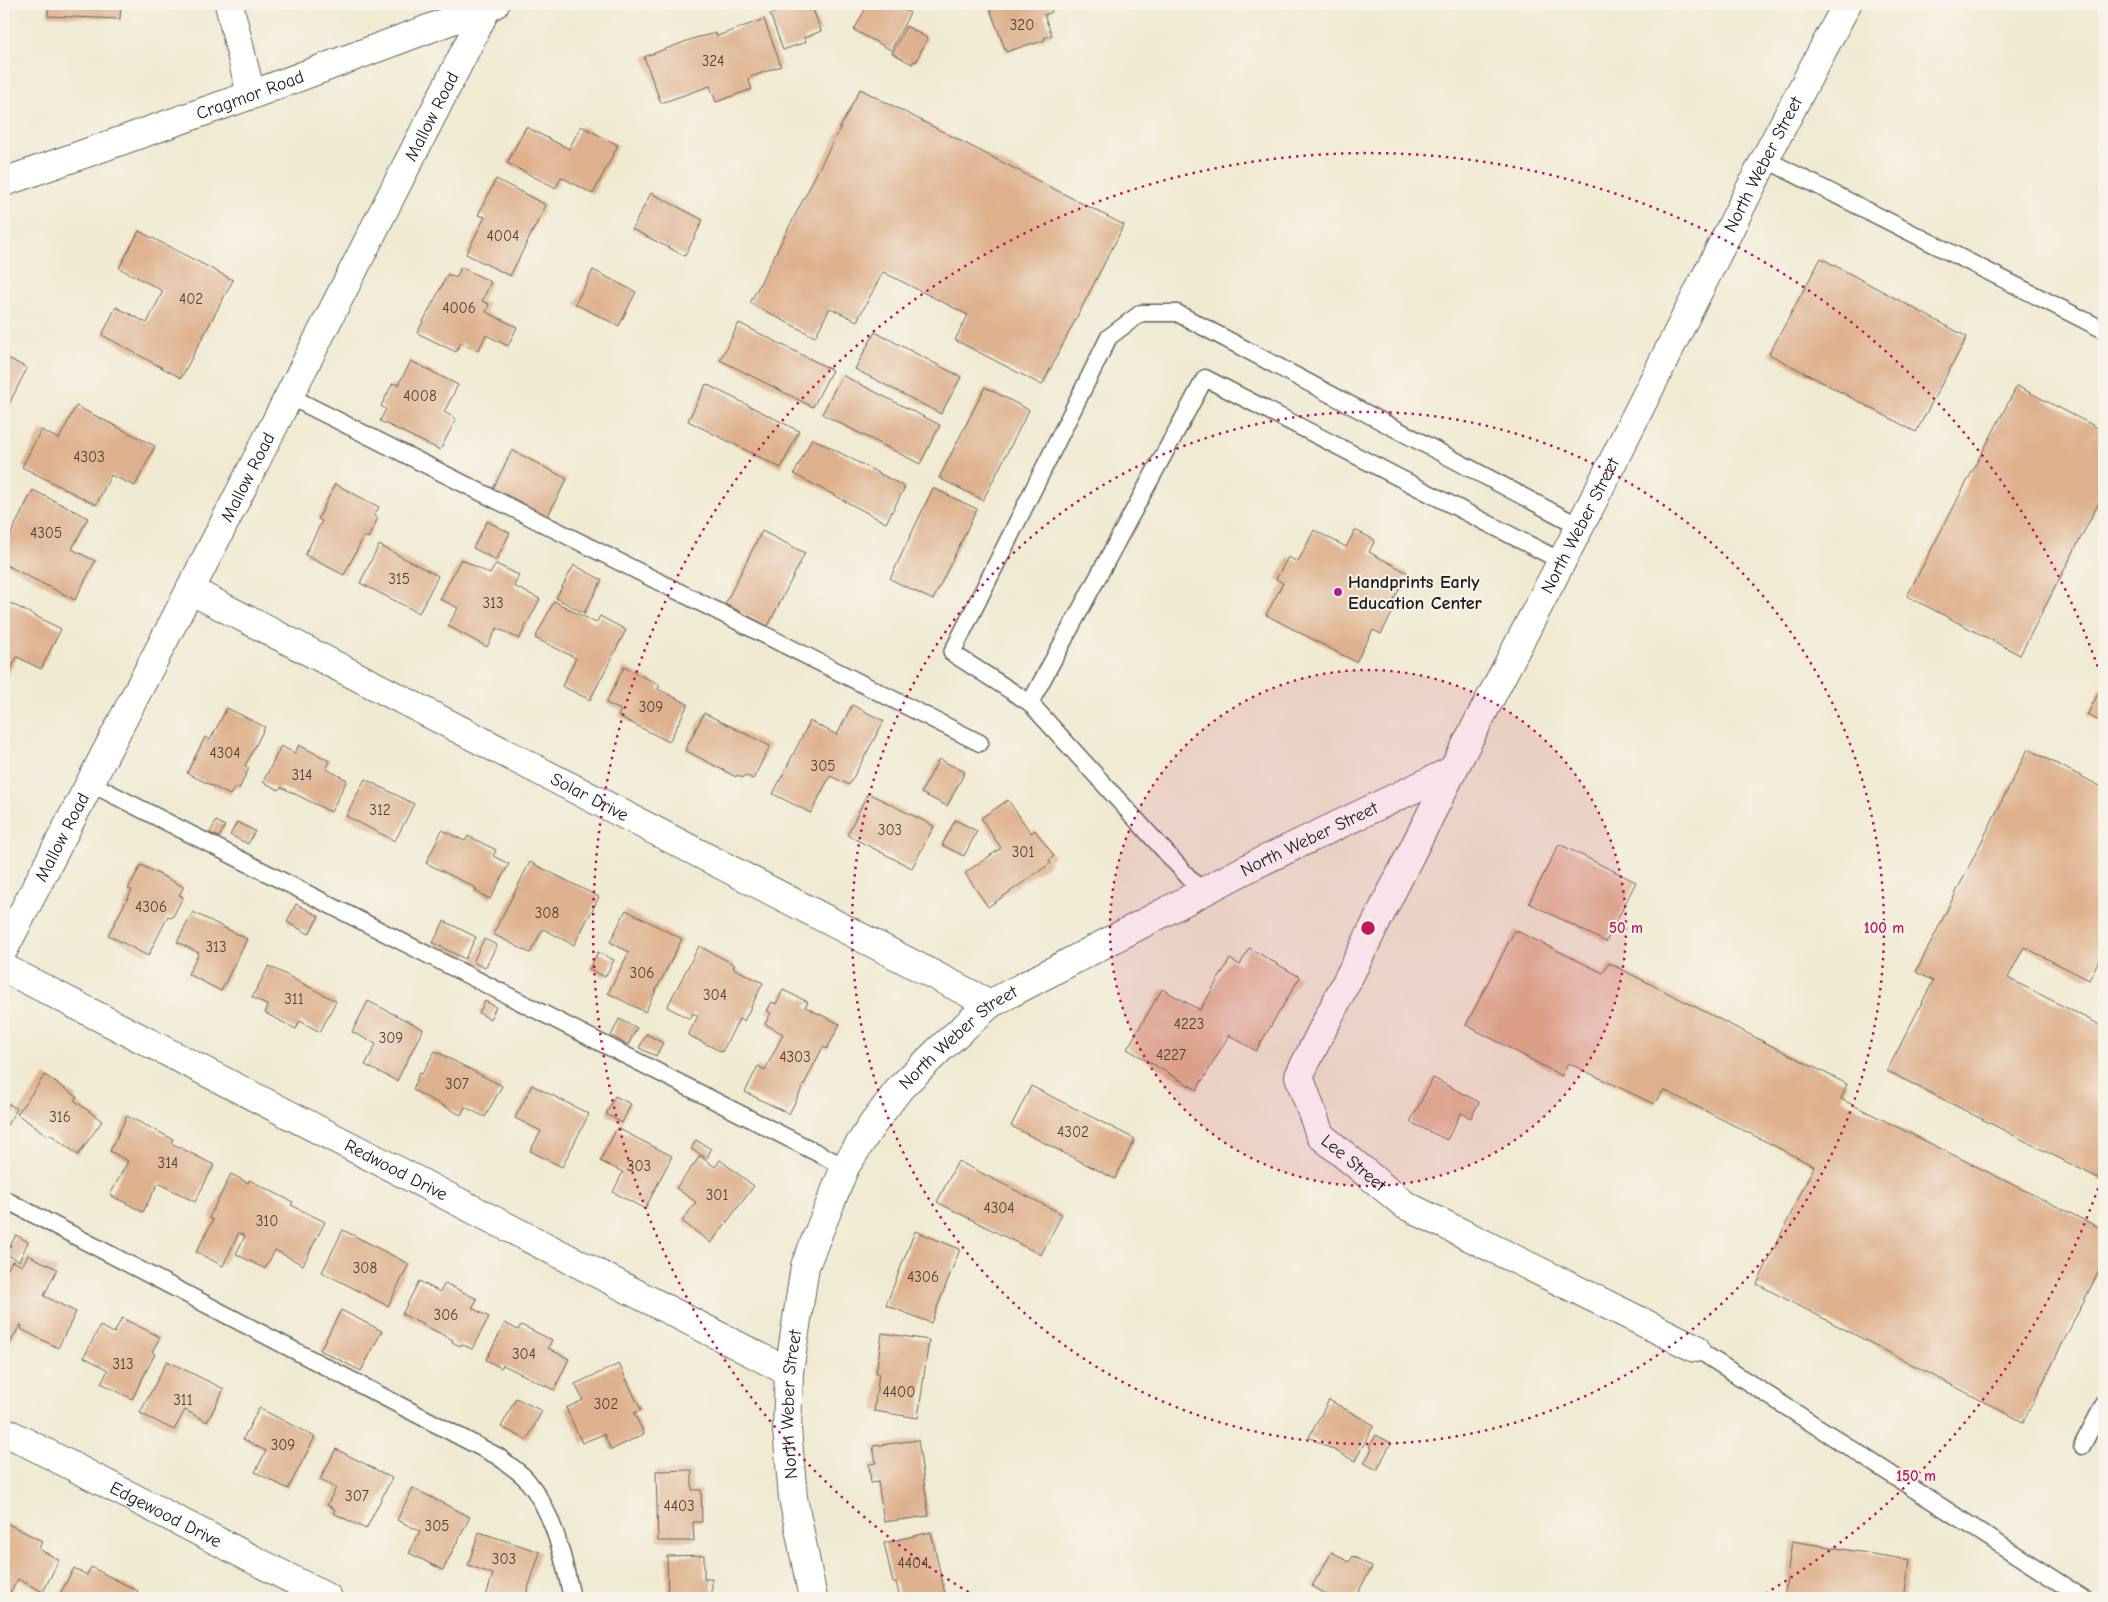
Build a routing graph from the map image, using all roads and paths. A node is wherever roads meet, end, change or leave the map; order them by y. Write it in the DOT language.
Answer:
graph roads {
  1 [pos="229,4"];
  2 [pos="1847,4"];
  3 [pos="491,5"];
  4 [pos="251,95"];
  5 [pos="1765,159"];
  6 [pos="4,182"];
  7 [pos="2104,330"];
  8 [pos="289,396"];
  9 [pos="1579,526"];
  10 [pos="1561,561"];
  11 [pos="190,590"];
  12 [pos="1030,702"];
  13 [pos="980,743"];
  14 [pos="1453,770"];
  15 [pos="90,783"];
  16 [pos="1202,892"];
  17 [pos="4,949"];
  18 [pos="4,968"];
  19 [pos="990,1004"];
  20 [pos="845,1167"];
  21 [pos="4,1199"];
  22 [pos="1695,1348"];
  23 [pos="789,1372"];
  24 [pos="2104,1404"];
  25 [pos="4,1431"];
  26 [pos="2082,1446"];
  27 [pos="328,1598"];
  28 [pos="572,1598"];
  29 [pos="813,1598"];
  30 [pos="2083,1598"];
  1 -- 4 [label="street"];
  2 -- 5 [label="street, North Weber Street"];
  3 -- 4 [label="street, Cragmor Road"];
  3 -- 8 [label="street, Mallow Road"];
  4 -- 6 [label="street, Cragmor Road"];
  5 -- 7 [label="lane"];
  5 -- 9 [label="street, North Weber Street"];
  8 -- 11 [label="street, Mallow Road"];
  8 -- 13 [label="lane"];
  9 -- 10 [label="street, North Weber Street"];
  9 -- 12 [label="lane"];
  10 -- 12 [label="lane"];
  10 -- 14 [label="street, North Weber Street"];
  11 -- 15 [label="street, Mallow Road"];
  11 -- 19 [label="street, Solar Drive"];
  12 -- 16 [label="lane"];
  14 -- 16 [label="street, North Weber Street"];
  14 -- 22 [label="street, Lee Street"];
  15 -- 17 [label="street, Mallow Road"];
  15 -- 20 [label="lane"];
  16 -- 19 [label="street, North Weber Street"];
  18 -- 23 [label="street, Redwood Drive"];
  19 -- 20 [label="street, North Weber Street"];
  20 -- 23 [label="street, North Weber Street"];
  21 -- 28 [label="lane"];
  22 -- 30 [label="lane"];
  23 -- 29 [label="street, North Weber Street"];
  24 -- 26 [label="lane"];
  25 -- 27 [label="street, Edgewood Drive"];
}
